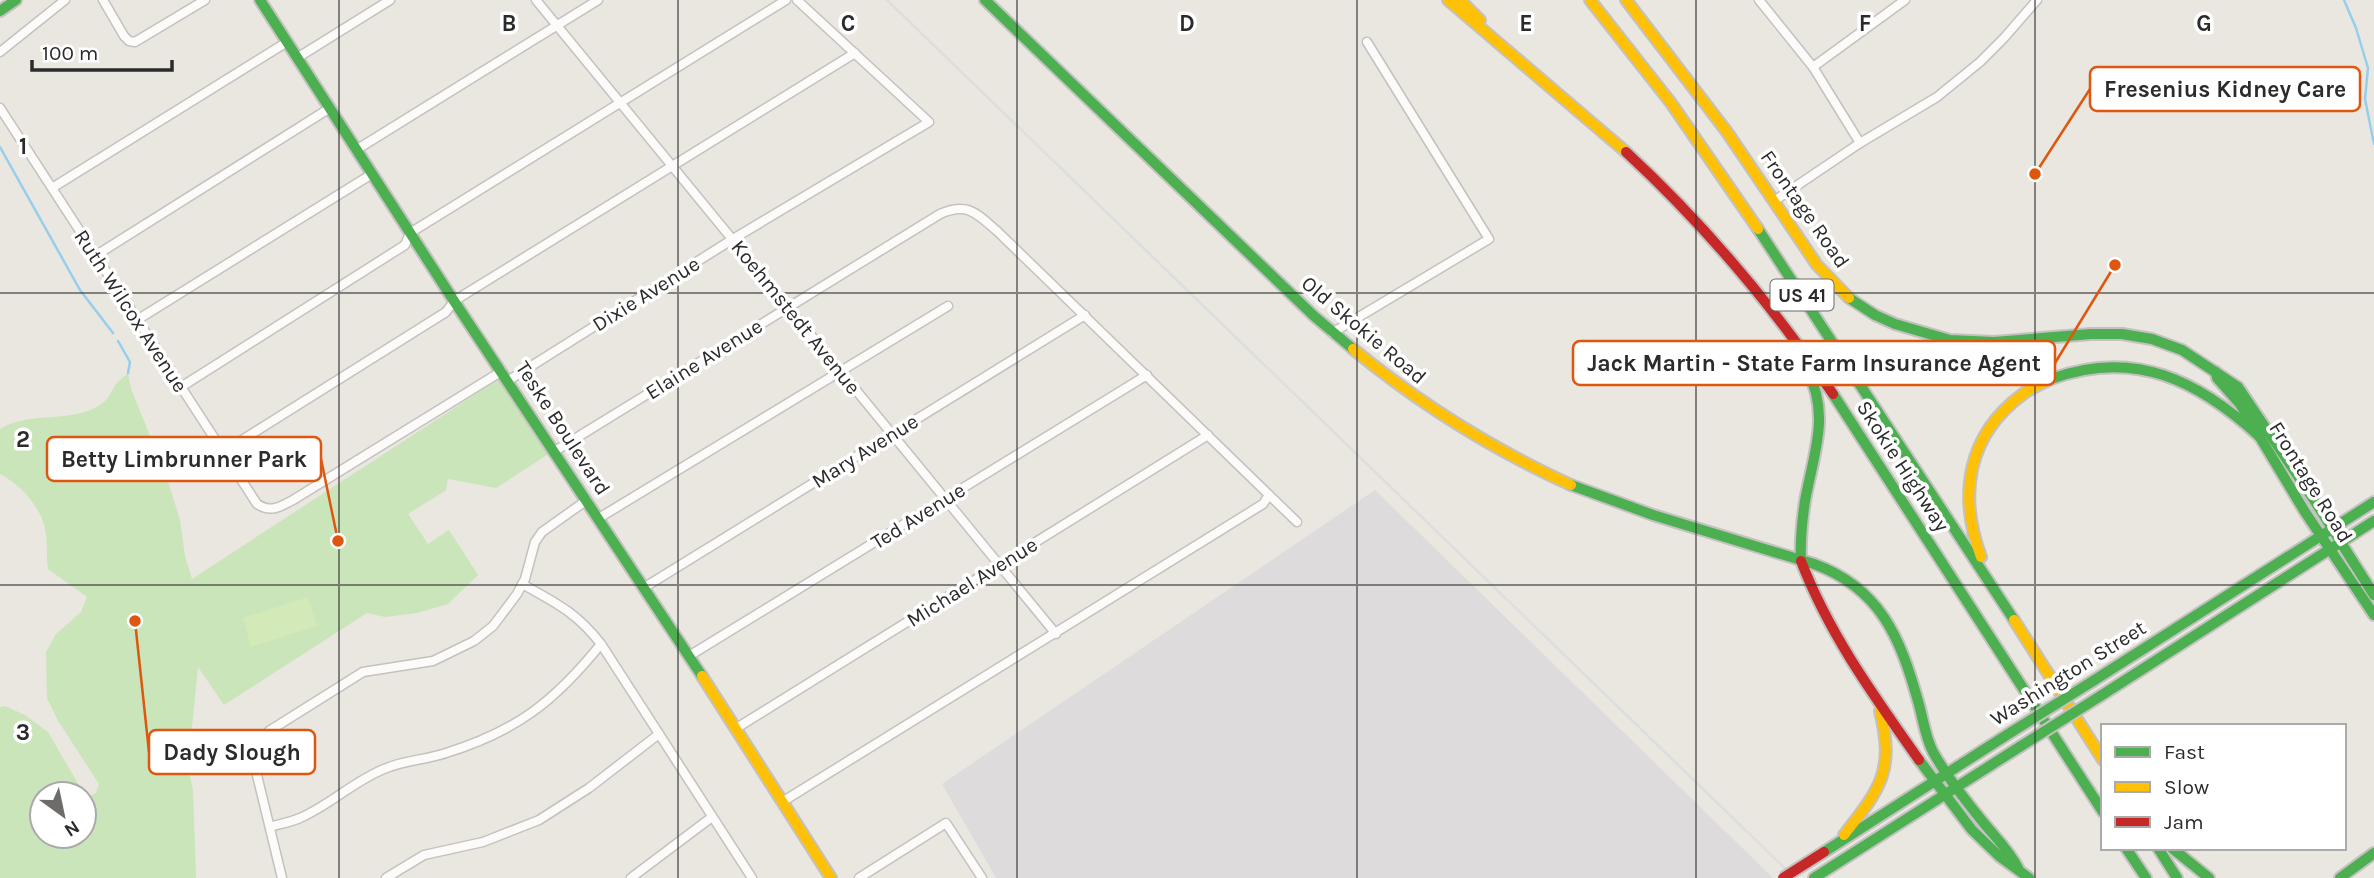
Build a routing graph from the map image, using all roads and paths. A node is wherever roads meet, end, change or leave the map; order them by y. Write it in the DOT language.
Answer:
graph roads {
  1 [pos="16,0"];
  2 [pos="65,0"];
  3 [pos="103,0"];
  4 [pos="205,0"];
  5 [pos="260,0"];
  6 [pos="390,0"];
  7 [pos="536,0"];
  8 [pos="598,0"];
  9 [pos="786,0"];
  10 [pos="797,0"];
  11 [pos="985,0"];
  12 [pos="1448,0"];
  13 [pos="1460,0"];
  14 [pos="1590,0"];
  15 [pos="1626,0"];
  16 [pos="1759,0"];
  17 [pos="1905,0"];
  18 [pos="2037,0"];
  19 [pos="0,11"];
  20 [pos="557,26"];
  21 [pos="287,42"];
  22 [pos="1367,42"];
  23 [pos="0,52"];
  24 [pos="855,53"];
  25 [pos="297,58"];
  26 [pos="1527,66"];
  27 [pos="1813,67"];
  28 [pos="620,103"];
  29 [pos="0,108"];
  30 [pos="330,108"];
  31 [pos="1860,143"];
  32 [pos="356,150"];
  33 [pos="672,166"];
  34 [pos="372,174"];
  35 [pos="52,188"];
  36 [pos="1774,201"];
  37 [pos="410,233"];
  38 [pos="733,239"];
  39 [pos="95,256"];
  40 [pos="1741,271"];
  41 [pos="454,301"];
  42 [pos="948,306"];
  43 [pos="788,307"];
  44 [pos="1085,315"];
  45 [pos="137,320"];
  46 [pos="1332,333"];
  47 [pos="841,371"];
  48 [pos="2216,372"];
  49 [pos="1147,375"];
  50 [pos="505,376"];
  51 [pos="181,387"];
  52 [pos="893,434"];
  53 [pos="1208,435"];
  54 [pos="2260,437"];
  55 [pos="555,451"];
  56 [pos="223,452"];
  57 [pos="1269,495"];
  58 [pos="946,498"];
  59 [pos="587,500"];
  60 [pos="2374,502"];
  61 [pos="265,510"];
  62 [pos="599,518"];
  63 [pos="1297,522"];
  64 [pos="2374,522"];
  65 [pos="2332,528"];
  66 [pos="2321,535"];
  67 [pos="2341,542"];
  68 [pos="2330,549"];
  69 [pos="1801,561"];
  70 [pos="1000,564"];
  71 [pos="522,584"];
  72 [pos="645,587"];
  73 [pos="2374,595"];
  74 [pos="2001,600"];
  75 [pos="2374,615"];
  76 [pos="1056,634"];
  77 [pos="601,643"];
  78 [pos="689,656"];
  79 [pos="1877,701"];
  80 [pos="2079,720"];
  81 [pos="735,729"];
  82 [pos="659,734"];
  83 [pos="2101,749"];
  84 [pos="2101,758"];
  85 [pos="1948,773"];
  86 [pos="1934,782"];
  87 [pos="1958,787"];
  88 [pos="1944,795"];
  89 [pos="782,802"];
  90 [pos="2101,809"];
  91 [pos="712,817"];
  92 [pos="270,827"];
  93 [pos="1838,843"];
  94 [pos="2127,850"];
  95 [pos="2159,850"];
  96 [pos="2174,850"];
  97 [pos="2374,853"];
  98 [pos="2018,868"];
  99 [pos="282,878"];
  100 [pos="386,878"];
  101 [pos="631,878"];
  102 [pos="752,878"];
  103 [pos="831,878"];
  104 [pos="859,878"];
  105 [pos="982,878"];
  106 [pos="1783,878"];
  107 [pos="1814,878"];
  108 [pos="2029,878"];
  109 [pos="2146,878"];
  110 [pos="2177,878"];
  111 [pos="2210,878"];
  112 [pos="2340,878"];
  1 -- 19 [label="main road"];
  2 -- 23 [label="street"];
  3 -- 4 [label="street"];
  5 -- 21 [label="main road, Teske Boulevard"];
  6 -- 25 [label="street"];
  7 -- 20 [label="street, Koehmstedt Avenue"];
  8 -- 20 [label="street"];
  9 -- 28 [label="street"];
  10 -- 24 [label="street"];
  11 -- 46 [label="main road, Old Skokie Road"];
  12 -- 26 [label="main road, Skokie Highway / US 41"];
  13 -- 26 [label="main road"];
  14 -- 74 [label="main road, Skokie Highway / US 41"];
  15 -- 36 [label="main road, Frontage Road"];
  16 -- 27 [label="street"];
  17 -- 27 [label="street"];
  18 -- 31 [label="street"];
  20 -- 28 [label="street, Koehmstedt Avenue"];
  20 -- 32 [label="street"];
  21 -- 25 [label="main road, Teske Boulevard"];
  21 -- 35 [label="street"];
  22 -- 46 [label="street"];
  24 -- 33 [label="street"];
  24 -- 38 [label="street, Dixie Avenue"];
  25 -- 30 [label="main road, Teske Boulevard"];
  26 -- 40 [label="main road, Skokie Highway / US 41"];
  27 -- 31 [label="street"];
  28 -- 33 [label="street, Koehmstedt Avenue"];
  28 -- 37 [label="street"];
  29 -- 35 [label="street, Ruth Wilcox Avenue"];
  30 -- 32 [label="main road, Teske Boulevard"];
  30 -- 39 [label="street"];
  31 -- 36 [label="street"];
  32 -- 34 [label="main road, Teske Boulevard"];
  33 -- 38 [label="street, Koehmstedt Avenue"];
  33 -- 41 [label="street"];
  34 -- 37 [label="main road, Teske Boulevard"];
  34 -- 45 [label="street"];
  35 -- 39 [label="street, Ruth Wilcox Avenue"];
  36 -- 48 [label="main road, Frontage Road"];
  37 -- 41 [label="main road, Teske Boulevard"];
  37 -- 51 [label="street"];
  38 -- 43 [label="street, Koehmstedt Avenue"];
  38 -- 50 [label="street, Dixie Avenue"];
  39 -- 45 [label="street, Ruth Wilcox Avenue"];
  40 -- 69 [label="main road"];
  40 -- 90 [label="main road, Skokie Highway / US 41"];
  41 -- 50 [label="main road, Teske Boulevard"];
  41 -- 56 [label="street"];
  42 -- 47 [label="street"];
  43 -- 44 [label="street, Elaine Avenue"];
  43 -- 47 [label="street, Koehmstedt Avenue"];
  43 -- 55 [label="street, Elaine Avenue"];
  44 -- 49 [label="street"];
  44 -- 52 [label="street, Mary Avenue"];
  45 -- 51 [label="street, Ruth Wilcox Avenue"];
  46 -- 69 [label="main road, Old Skokie Road"];
  47 -- 52 [label="street, Koehmstedt Avenue"];
  47 -- 62 [label="street"];
  48 -- 54 [label="main road, Frontage Road"];
  48 -- 65 [label="main road, Frontage Road"];
  49 -- 53 [label="street"];
  49 -- 58 [label="street, Ted Avenue"];
  50 -- 55 [label="main road, Teske Boulevard"];
  50 -- 61 [label="street, Dixie Avenue"];
  51 -- 56 [label="street, Ruth Wilcox Avenue"];
  52 -- 58 [label="street, Koehmstedt Avenue"];
  52 -- 72 [label="street, Mary Avenue"];
  53 -- 57 [label="street"];
  53 -- 70 [label="street, Michael Avenue"];
  54 -- 66 [label="main road, Frontage Road"];
  54 -- 74 [label="main road"];
  55 -- 59 [label="main road, Teske Boulevard"];
  56 -- 61 [label="street, Ruth Wilcox Avenue"];
  57 -- 63 [label="street"];
  57 -- 76 [label="street"];
  58 -- 70 [label="street, Koehmstedt Avenue"];
  58 -- 78 [label="street, Ted Avenue"];
  59 -- 62 [label="main road, Teske Boulevard"];
  59 -- 71 [label="street"];
  60 -- 65 [label="main road, Washington Street"];
  62 -- 72 [label="main road, Teske Boulevard"];
  64 -- 67 [label="main road, Washington Street"];
  65 -- 66 [label="main road, Washington Street"];
  65 -- 67 [label="main road, Frontage Road"];
  66 -- 68 [label="main road, Frontage Road"];
  66 -- 85 [label="main road, Washington Street, bridge"];
  67 -- 68 [label="main road, Washington Street"];
  67 -- 73 [label="main road, Frontage Road"];
  68 -- 75 [label="main road, Frontage Road"];
  68 -- 87 [label="main road, Washington Street, bridge"];
  69 -- 79 [label="main road"];
  69 -- 85 [label="main road, Old Skokie Road"];
  70 -- 76 [label="street, Koehmstedt Avenue"];
  70 -- 81 [label="street, Michael Avenue"];
  71 -- 77 [label="street"];
  71 -- 92 [label="street"];
  72 -- 78 [label="main road, Teske Boulevard"];
  74 -- 80 [label="main road, Skokie Highway / US 41"];
  76 -- 89 [label="street"];
  77 -- 82 [label="street"];
  77 -- 92 [label="street"];
  78 -- 81 [label="main road, Teske Boulevard"];
  79 -- 86 [label="main road"];
  79 -- 93 [label="main road"];
  80 -- 83 [label="main road"];
  80 -- 84 [label="main road, Skokie Highway / US 41"];
  81 -- 89 [label="main road, Teske Boulevard"];
  82 -- 91 [label="street"];
  82 -- 100 [label="street"];
  85 -- 86 [label="main road, Washington Street"];
  85 -- 87 [label="main road, Old Skokie Road"];
  86 -- 88 [label="main road"];
  86 -- 93 [label="main road, Washington Street"];
  87 -- 88 [label="main road, Washington Street"];
  87 -- 98 [label="main road, Old Skokie Road"];
  88 -- 98 [label="main road"];
  88 -- 107 [label="main road, Washington Street"];
  89 -- 103 [label="main road, Teske Boulevard"];
  91 -- 101 [label="street"];
  91 -- 102 [label="street"];
  92 -- 99 [label="street"];
  93 -- 106 [label="main road, Washington Street, bridge"];
  94 -- 109 [label="main road"];
  95 -- 110 [label="main road"];
  96 -- 111 [label="main road"];
  97 -- 112 [label="main road"];
  98 -- 108 [label="main road"];
  104 -- 105 [label="street"];
}
